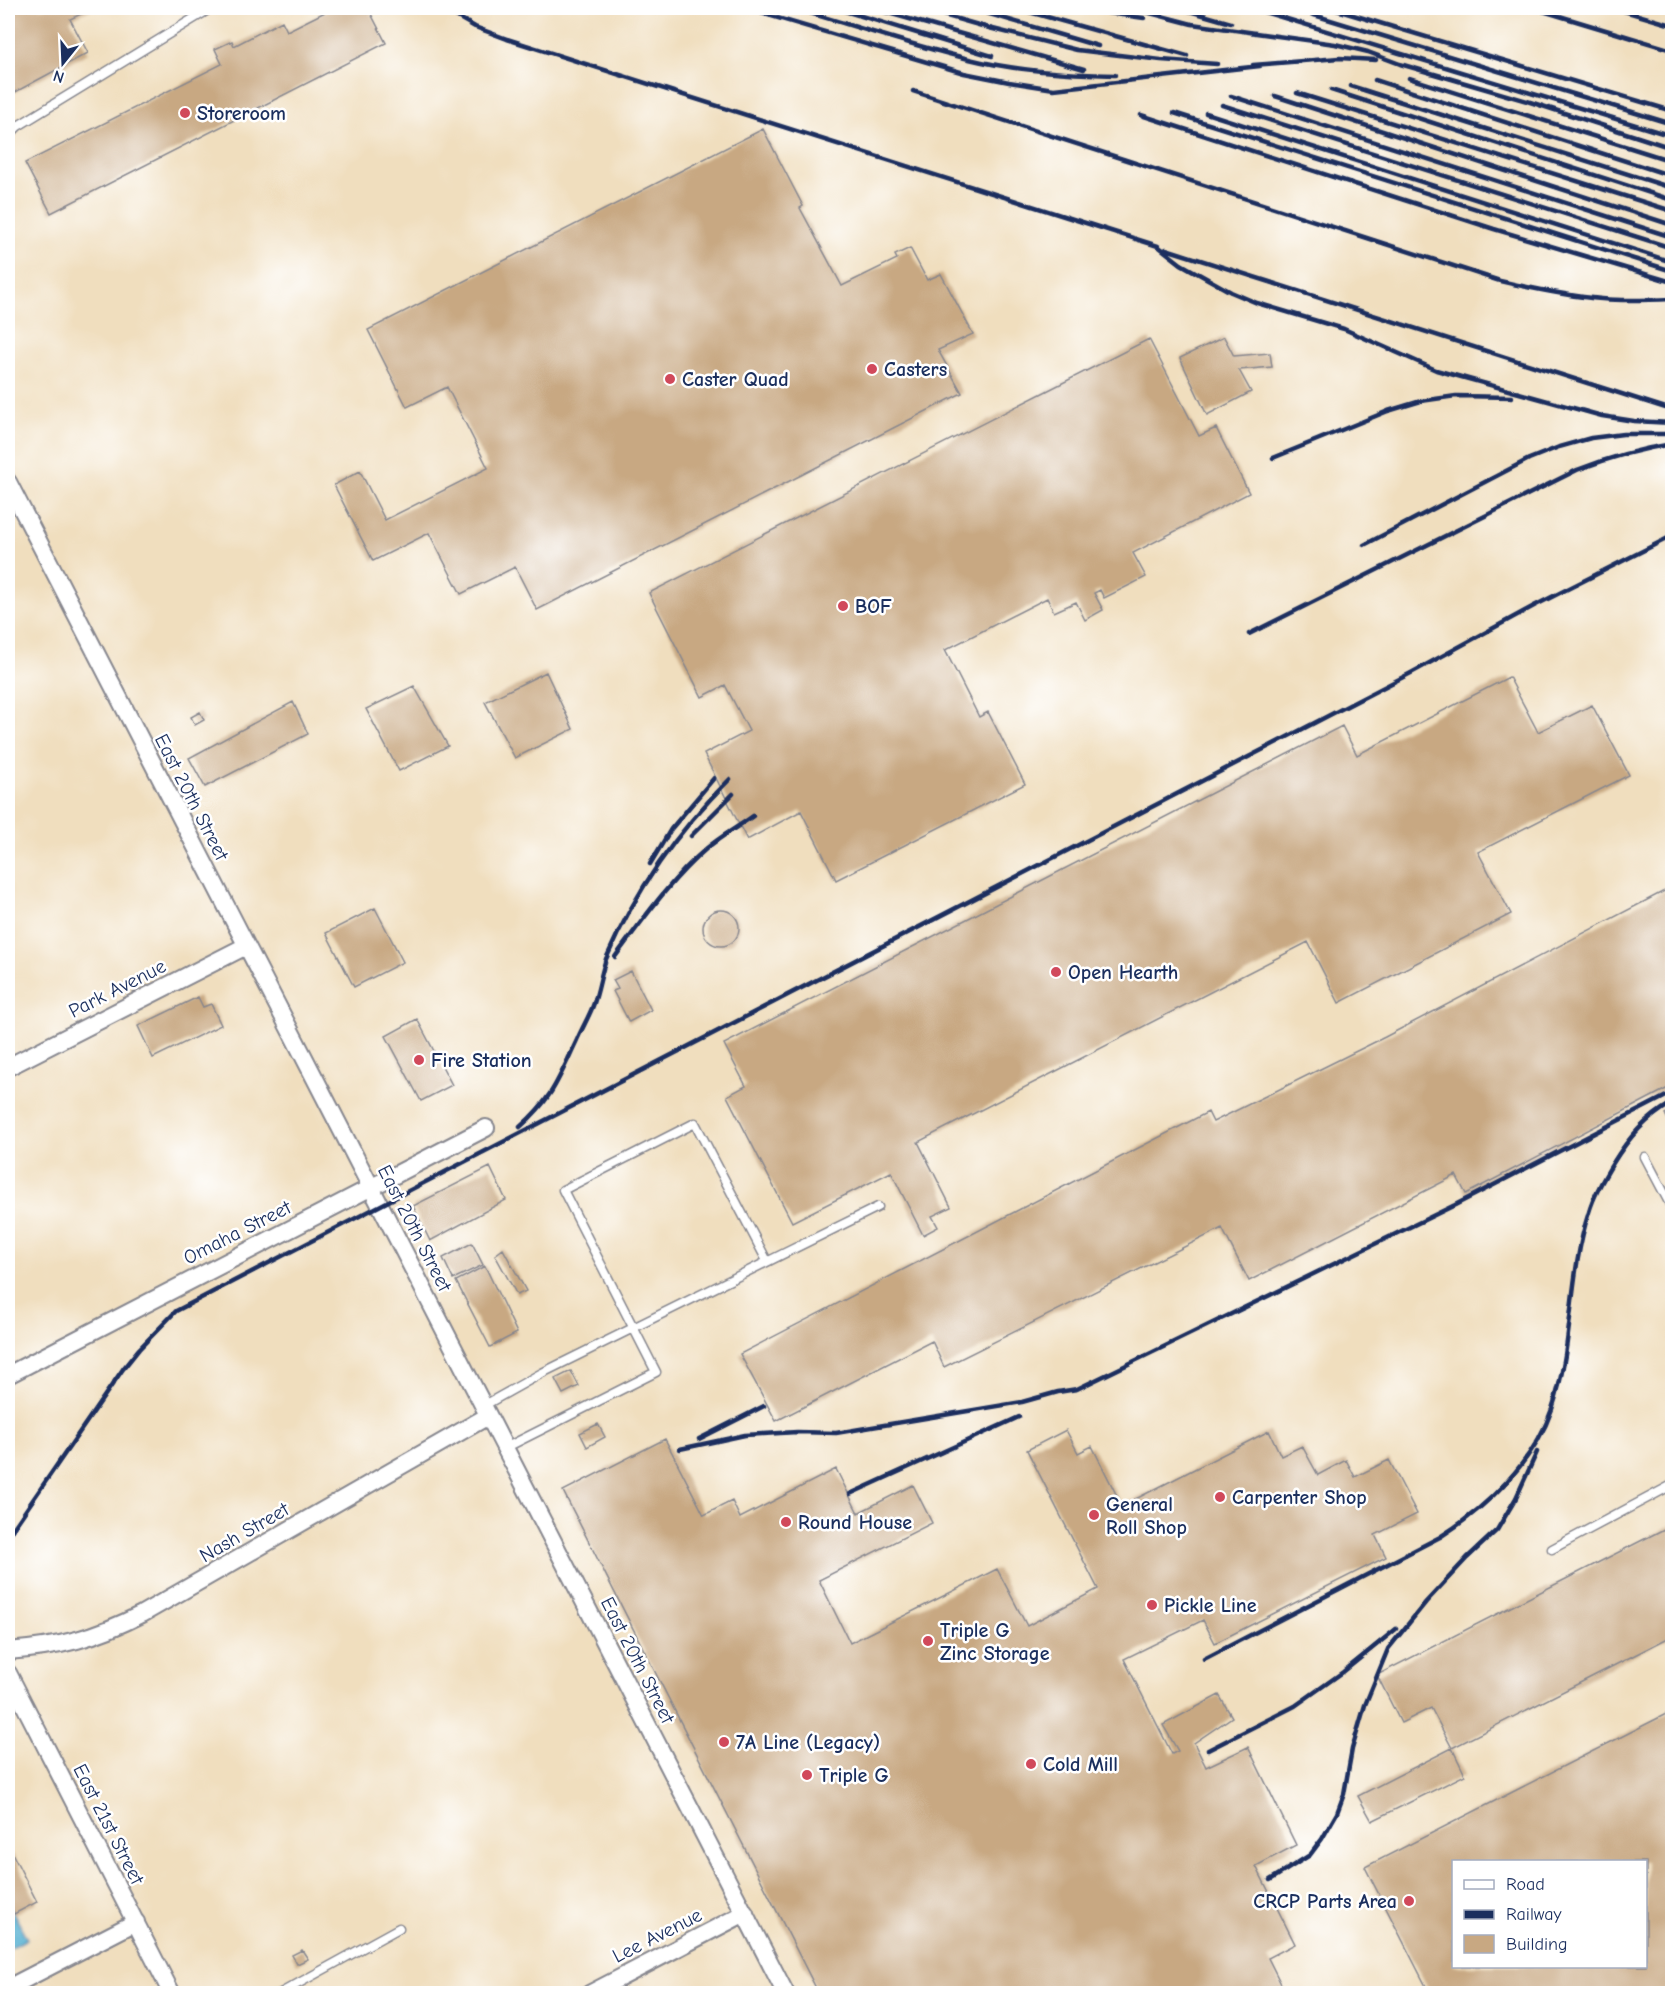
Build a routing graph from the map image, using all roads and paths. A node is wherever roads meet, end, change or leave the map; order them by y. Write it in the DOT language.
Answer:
graph roads {
  1 [pos="211,8"];
  2 [pos="8,136"];
  3 [pos="8,482"];
  4 [pos="246,946"];
  5 [pos="8,1067"];
  6 [pos="486,1128"];
  7 [pos="1645,1157"];
  8 [pos="370,1186"];
  9 [pos="878,1207"];
  10 [pos="1672,1208"];
  11 [pos="767,1261"];
  12 [pos="633,1327"];
  13 [pos="8,1375"];
  14 [pos="486,1411"];
  15 [pos="505,1448"];
  16 [pos="1672,1485"];
  17 [pos="1552,1549"];
  18 [pos="8,1651"];
  19 [pos="8,1673"];
  20 [pos="745,1913"];
  21 [pos="136,1922"];
  22 [pos="399,1928"];
  23 [pos="8,1988"];
  24 [pos="172,1994"];
  25 [pos="279,1994"];
  26 [pos="589,1994"];
  27 [pos="786,1994"];
  1 -- 2 [label="lane"];
  3 -- 4 [label="street, East 20th Street"];
  4 -- 5 [label="street, Park Avenue"];
  4 -- 8 [label="street, East 20th Street"];
  6 -- 8 [label="street, Omaha Street"];
  7 -- 10 [label="lane"];
  8 -- 13 [label="street, Omaha Street"];
  8 -- 14 [label="street, East 20th Street"];
  9 -- 11 [label="lane"];
  11 -- 12 [label="lane"];
  11 -- 12 [label="lane"];
  12 -- 14 [label="lane"];
  12 -- 15 [label="lane"];
  14 -- 15 [label="street, East 20th Street"];
  14 -- 18 [label="street, Nash Street"];
  15 -- 20 [label="street, East 20th Street"];
  16 -- 17 [label="lane"];
  19 -- 21 [label="street, East 21st Street"];
  20 -- 26 [label="street, Lee Avenue"];
  20 -- 27 [label="street, East 20th Street"];
  21 -- 23 [label="street"];
  21 -- 24 [label="street, East 21st Street"];
  22 -- 25 [label="lane"];
}
